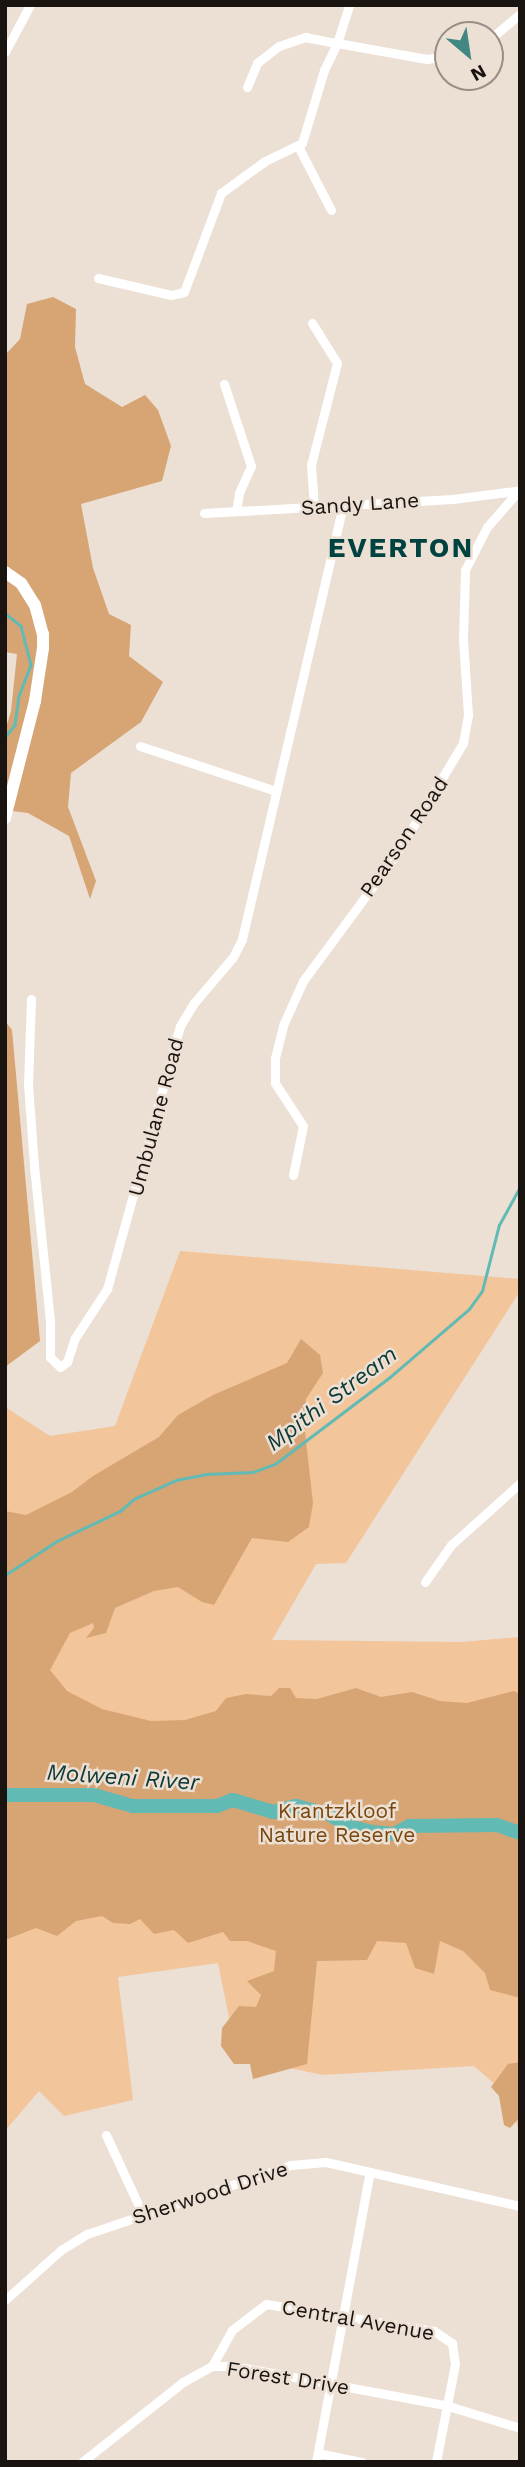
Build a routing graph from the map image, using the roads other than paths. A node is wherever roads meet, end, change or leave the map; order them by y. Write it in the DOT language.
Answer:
graph roads {
  1 [pos="30,5"];
  2 [pos="349,5"];
  3 [pos="520,14"];
  4 [pos="504,28"];
  5 [pos="337,43"];
  6 [pos="5,52"];
  7 [pos="434,58"];
  8 [pos="247,87"];
  9 [pos="298,146"];
  10 [pos="331,210"];
  11 [pos="98,278"];
  12 [pos="312,323"];
  13 [pos="224,384"];
  14 [pos="517,490"];
  15 [pos="343,505"];
  16 [pos="314,507"];
  17 [pos="236,510"];
  18 [pos="204,513"];
  19 [pos="5,572"];
  20 [pos="140,746"];
  21 [pos="276,791"];
  22 [pos="5,818"];
  23 [pos="31,999"];
  24 [pos="293,1175"];
  25 [pos="520,1483"];
  26 [pos="425,1582"];
  27 [pos="106,2135"];
  28 [pos="370,2172"];
  29 [pos="520,2206"];
  30 [pos="143,2215"];
  31 [pos="5,2300"];
  32 [pos="343,2314"];
  33 [pos="212,2366"];
  34 [pos="330,2383"];
  35 [pos="445,2405"];
  36 [pos="520,2428"];
  37 [pos="317,2457"];
  38 [pos="82,2462"];
  39 [pos="362,2462"];
  40 [pos="436,2462"];
  1 -- 6 [label="street"];
  2 -- 5 [label="street"];
  3 -- 4 [label="street"];
  5 -- 7 [label="street"];
  5 -- 8 [label="street"];
  5 -- 9 [label="street"];
  9 -- 10 [label="street"];
  9 -- 11 [label="street"];
  12 -- 16 [label="street"];
  13 -- 17 [label="street"];
  14 -- 15 [label="street, Sandy Lane"];
  14 -- 24 [label="street, Pearson Road"];
  15 -- 16 [label="street, Sandy Lane"];
  15 -- 21 [label="street, Umbulane Road"];
  16 -- 17 [label="street, Sandy Lane"];
  17 -- 18 [label="street, Sandy Lane"];
  19 -- 22 [label="main road"];
  20 -- 21 [label="street"];
  21 -- 23 [label="street, Umbulane Road"];
  25 -- 26 [label="street"];
  27 -- 30 [label="street"];
  28 -- 29 [label="street, Sherwood Drive"];
  28 -- 30 [label="street, Sherwood Drive"];
  28 -- 32 [label="street"];
  30 -- 31 [label="street, Sherwood Drive"];
  32 -- 33 [label="street, Central Avenue"];
  32 -- 34 [label="street"];
  32 -- 35 [label="street, Central Avenue"];
  33 -- 34 [label="street, Forest Drive"];
  33 -- 38 [label="street, Forest Drive"];
  34 -- 35 [label="street, Forest Drive"];
  34 -- 37 [label="street"];
  35 -- 36 [label="street, Forest Drive"];
  35 -- 40 [label="street, Central Avenue"];
  37 -- 39 [label="street"];
}
